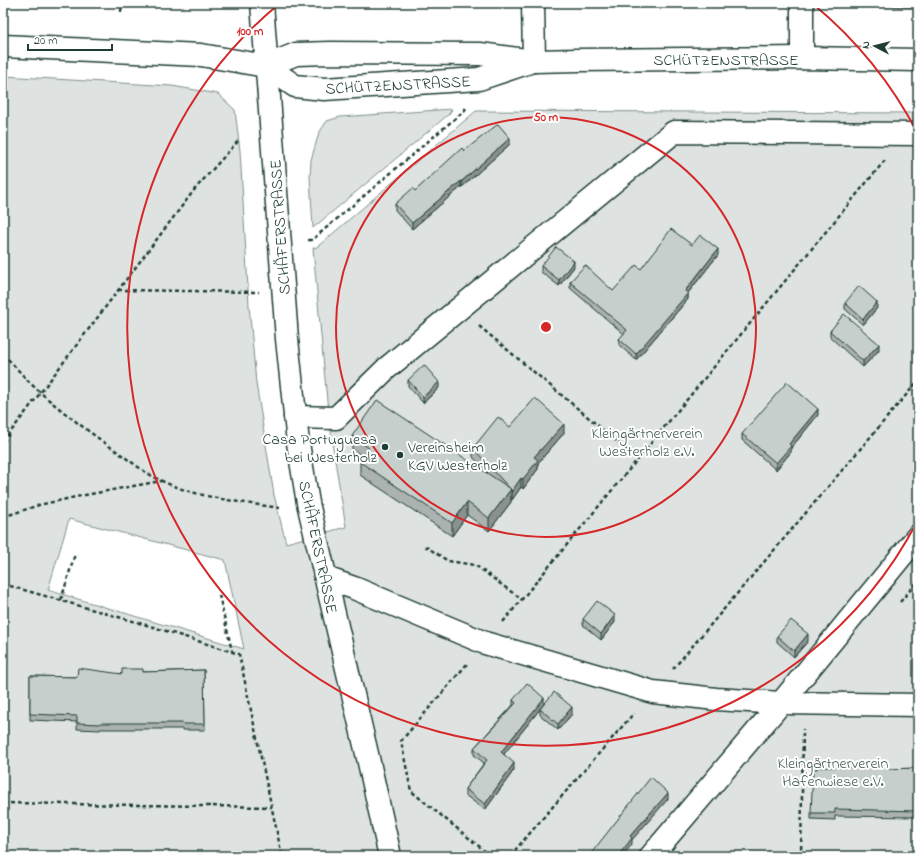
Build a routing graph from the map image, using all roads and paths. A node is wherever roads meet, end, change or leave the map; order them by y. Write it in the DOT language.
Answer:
graph roads {
  1 [pos="122,3"];
  2 [pos="262,3"];
  3 [pos="533,3"];
  4 [pos="802,3"];
  5 [pos="121,12"];
  6 [pos="3,46"];
  7 [pos="802,58"];
  8 [pos="918,60"];
  9 [pos="534,61"];
  10 [pos="266,66"];
  11 [pos="468,100"];
  12 [pos="913,134"];
  13 [pos="239,140"];
  14 [pos="308,240"];
  15 [pos="117,290"];
  16 [pos="283,292"];
  17 [pos="459,309"];
  18 [pos="3,354"];
  19 [pos="918,381"];
  20 [pos="40,392"];
  21 [pos="295,417"];
  22 [pos="3,442"];
  23 [pos="638,459"];
  24 [pos="161,481"];
  25 [pos="280,508"];
  26 [pos="3,518"];
  27 [pos="918,536"];
  28 [pos="425,546"];
  29 [pos="76,554"];
  30 [pos="326,578"];
  31 [pos="3,584"];
  32 [pos="219,595"];
  33 [pos="522,599"];
  34 [pos="61,600"];
  35 [pos="485,643"];
  36 [pos="232,652"];
  37 [pos="653,692"];
  38 [pos="781,703"];
  39 [pos="803,703"];
  40 [pos="918,705"];
  41 [pos="3,804"];
  42 [pos="272,807"];
  43 [pos="282,856"];
  44 [pos="390,856"];
  45 [pos="491,856"];
  46 [pos="510,856"];
  47 [pos="651,856"];
  48 [pos="802,856"];
  1 -- 5 [label="path"];
  2 -- 10 [label="street, SCHÄFERSTRASSE"];
  3 -- 9 [label="street"];
  4 -- 7 [label="street"];
  6 -- 10 [label="street, SCHÜTZENSTRASSE"];
  7 -- 8 [label="street, SCHÜTZENSTRASSE"];
  7 -- 9 [label="street, SCHÜTZENSTRASSE"];
  9 -- 10 [label="street, SCHÜTZENSTRASSE"];
  9 -- 10 [label="street, SCHÜTZENSTRASSE"];
  10 -- 16 [label="street, SCHÄFERSTRASSE"];
  11 -- 14 [label="path"];
  12 -- 17 [label="street"];
  12 -- 23 [label="path"];
  13 -- 15 [label="path"];
  15 -- 16 [label="path"];
  15 -- 20 [label="path"];
  16 -- 21 [label="street, SCHÄFERSTRASSE"];
  17 -- 21 [label="street"];
  17 -- 23 [label="path"];
  18 -- 20 [label="path"];
  19 -- 37 [label="path"];
  20 -- 22 [label="path"];
  20 -- 24 [label="path"];
  21 -- 30 [label="street, SCHÄFERSTRASSE"];
  23 -- 33 [label="path"];
  24 -- 25 [label="path"];
  24 -- 26 [label="path"];
  27 -- 38 [label="street"];
  28 -- 33 [label="path"];
  29 -- 34 [label="path"];
  30 -- 35 [label="street"];
  30 -- 44 [label="street, SCHÄFERSTRASSE"];
  31 -- 34 [label="path"];
  32 -- 36 [label="path"];
  33 -- 35 [label="path"];
  34 -- 36 [label="path"];
  35 -- 37 [label="street"];
  35 -- 45 [label="path"];
  36 -- 42 [label="path"];
  37 -- 38 [label="street"];
  37 -- 46 [label="path"];
  38 -- 39 [label="street"];
  38 -- 47 [label="street"];
  39 -- 40 [label="street"];
  39 -- 48 [label="path"];
  41 -- 42 [label="path"];
  42 -- 43 [label="path"];
}
